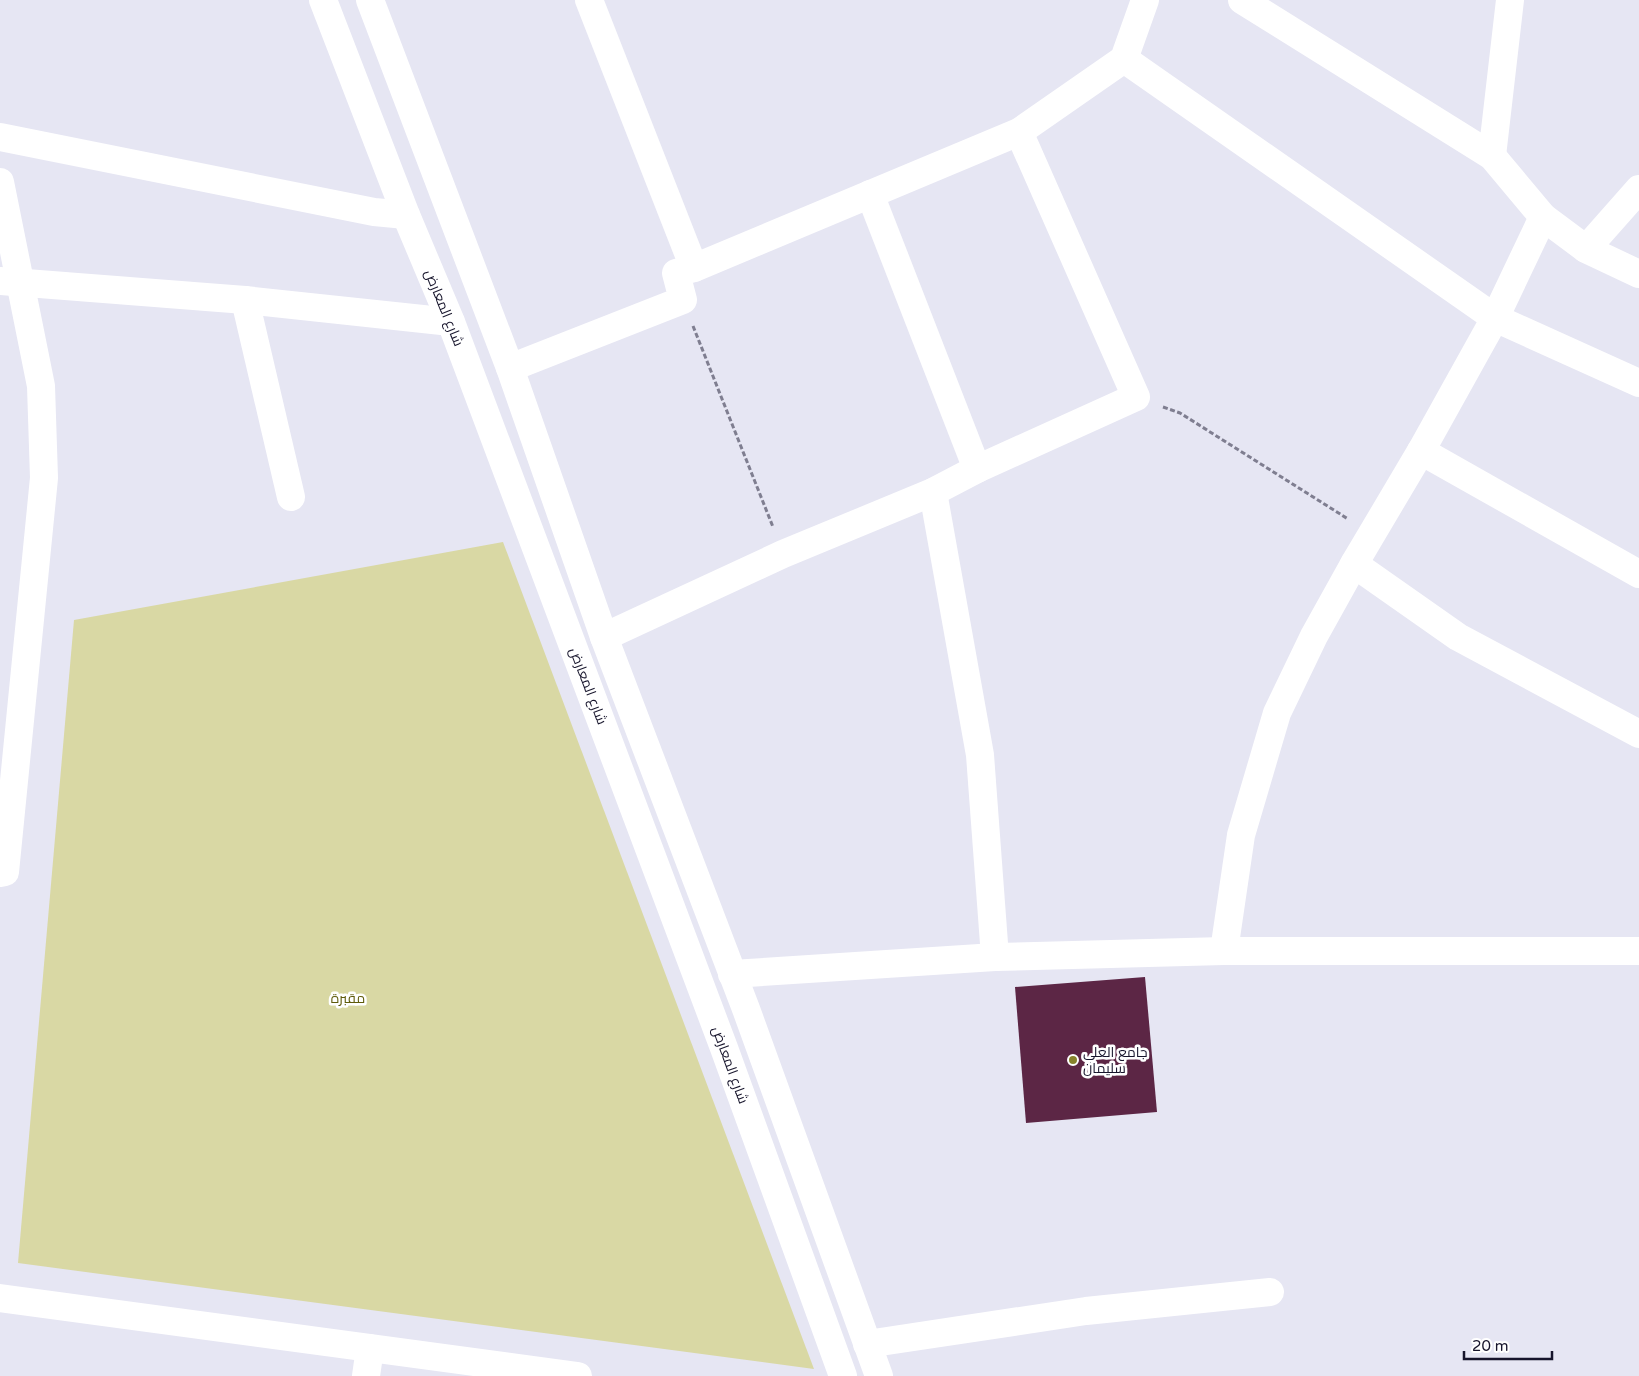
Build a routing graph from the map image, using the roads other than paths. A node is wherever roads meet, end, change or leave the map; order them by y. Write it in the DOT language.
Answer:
graph roads {
  1 [pos="323,0"];
  2 [pos="370,0"];
  3 [pos="589,0"];
  4 [pos="1145,0"];
  5 [pos="1242,0"];
  6 [pos="1510,0"];
  7 [pos="1124,58"];
  8 [pos="1019,132"];
  9 [pos="0,137"];
  10 [pos="429,154"];
  11 [pos="1492,156"];
  12 [pos="386,163"];
  13 [pos="0,182"];
  14 [pos="1639,189"];
  15 [pos="870,194"];
  16 [pos="406,215"];
  17 [pos="1543,217"];
  18 [pos="1586,249"];
  19 [pos="694,268"];
  20 [pos="1639,274"];
  21 [pos="11,282"];
  22 [pos="244,300"];
  23 [pos="1495,318"];
  24 [pos="451,322"];
  25 [pos="510,368"];
  26 [pos="1639,383"];
  27 [pos="1421,451"];
  28 [pos="977,470"];
  29 [pos="934,492"];
  30 [pos="291,498"];
  31 [pos="1354,564"];
  32 [pos="1639,574"];
  33 [pos="604,637"];
  34 [pos="1639,734"];
  35 [pos="0,872"];
  36 [pos="1224,951"];
  37 [pos="1639,951"];
  38 [pos="995,957"];
  39 [pos="732,974"];
  40 [pos="1270,1292"];
  41 [pos="0,1298"];
  42 [pos="867,1344"];
  43 [pos="370,1348"];
  44 [pos="366,1376"];
  45 [pos="578,1376"];
  46 [pos="843,1376"];
  47 [pos="879,1376"];
  1 -- 12 [label="street, شارع المعارض"];
  2 -- 10 [label="street"];
  3 -- 19 [label="street"];
  4 -- 7 [label="street"];
  5 -- 11 [label="street"];
  6 -- 11 [label="street"];
  7 -- 8 [label="street"];
  7 -- 23 [label="street"];
  8 -- 15 [label="street"];
  8 -- 28 [label="street"];
  9 -- 16 [label="street"];
  10 -- 12 [label="street"];
  10 -- 25 [label="street"];
  11 -- 17 [label="street"];
  12 -- 16 [label="street, شارع المعارض"];
  13 -- 21 [label="street"];
  14 -- 18 [label="street"];
  15 -- 19 [label="street"];
  15 -- 28 [label="street"];
  16 -- 24 [label="street, شارع المعارض"];
  17 -- 18 [label="street"];
  17 -- 23 [label="street"];
  18 -- 20 [label="street"];
  19 -- 25 [label="street"];
  21 -- 22 [label="street"];
  21 -- 35 [label="street"];
  22 -- 24 [label="street"];
  22 -- 30 [label="street"];
  23 -- 26 [label="street"];
  23 -- 27 [label="street"];
  24 -- 46 [label="street, شارع المعارض"];
  25 -- 33 [label="street"];
  27 -- 31 [label="street"];
  27 -- 32 [label="street"];
  28 -- 29 [label="street"];
  29 -- 33 [label="street"];
  29 -- 38 [label="street"];
  31 -- 34 [label="street"];
  31 -- 36 [label="street"];
  33 -- 39 [label="street"];
  36 -- 37 [label="street"];
  36 -- 38 [label="street"];
  38 -- 39 [label="street"];
  39 -- 42 [label="street"];
  40 -- 42 [label="street"];
  41 -- 43 [label="street"];
  42 -- 47 [label="street"];
  43 -- 44 [label="street"];
  43 -- 45 [label="street"];
}
